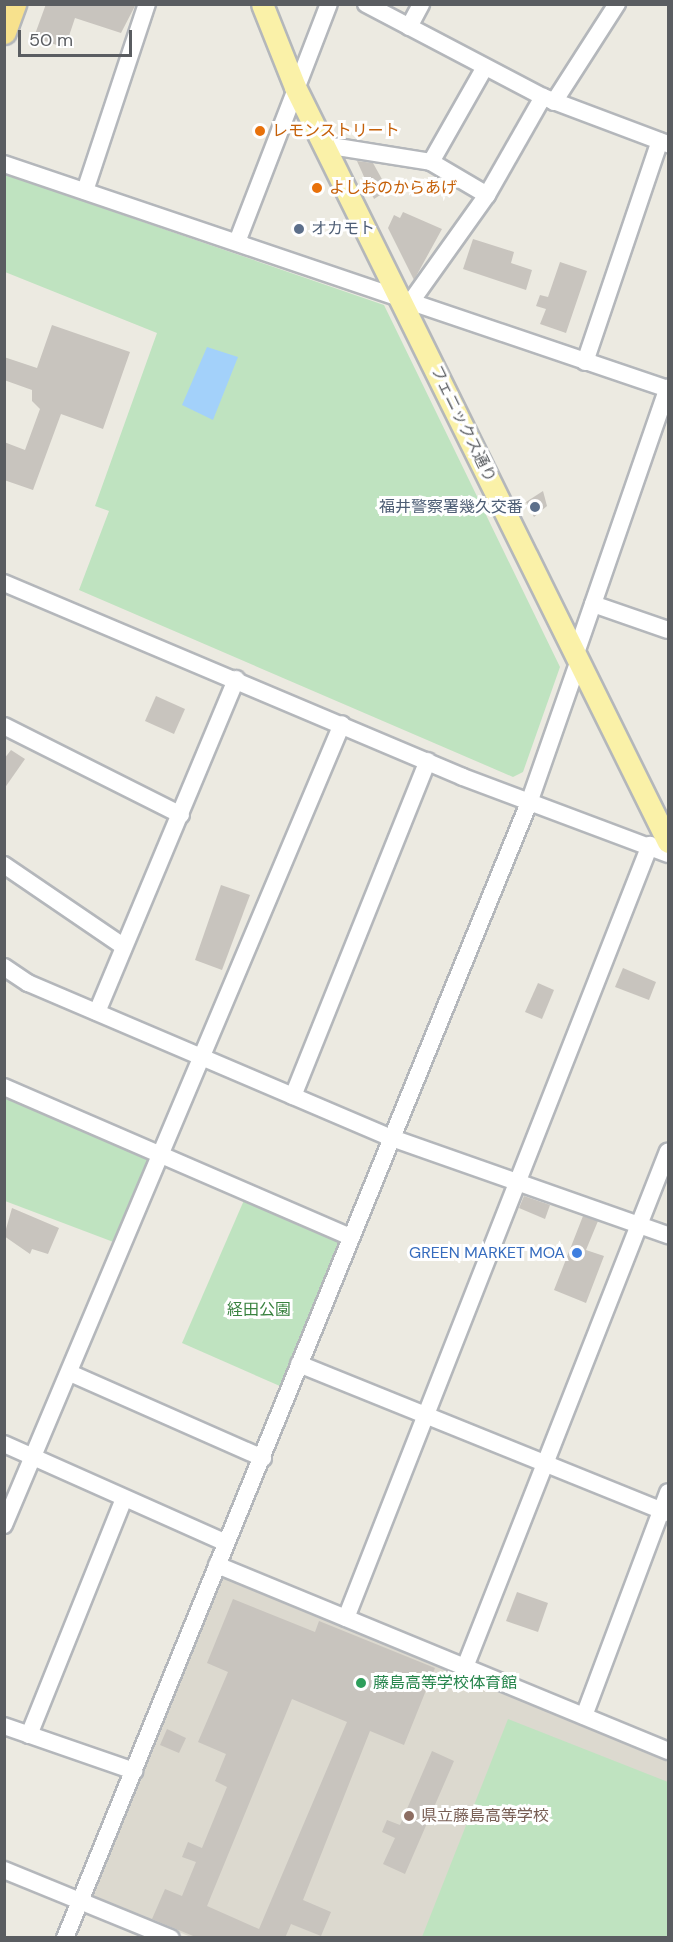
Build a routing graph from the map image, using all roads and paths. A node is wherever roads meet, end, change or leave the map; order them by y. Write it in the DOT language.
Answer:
graph roads {
  1 [pos="14,4"];
  2 [pos="147,4"];
  3 [pos="262,4"];
  4 [pos="329,4"];
  5 [pos="366,4"];
  6 [pos="421,4"];
  7 [pos="617,4"];
  8 [pos="409,27"];
  9 [pos="4,32"];
  10 [pos="484,67"];
  11 [pos="295,87"];
  12 [pos="549,99"];
  13 [pos="664,143"];
  14 [pos="326,145"];
  15 [pos="431,162"];
  16 [pos="4,164"];
  17 [pos="85,191"];
  18 [pos="487,195"];
  19 [pos="237,242"];
  20 [pos="406,302"];
  21 [pos="585,362"];
  22 [pos="668,388"];
  23 [pos="4,583"];
  24 [pos="593,603"];
  25 [pos="669,630"];
  26 [pos="578,657"];
  27 [pos="236,679"];
  28 [pos="342,724"];
  29 [pos="4,726"];
  30 [pos="428,761"];
  31 [pos="530,800"];
  32 [pos="181,815"];
  33 [pos="659,843"];
  34 [pos="669,854"];
  35 [pos="4,865"];
  36 [pos="124,947"];
  37 [pos="4,968"];
  38 [pos="97,1012"];
  39 [pos="202,1058"];
  40 [pos="4,1087"];
  41 [pos="293,1096"];
  42 [pos="392,1138"];
  43 [pos="669,1151"];
  44 [pos="162,1152"];
  45 [pos="519,1184"];
  46 [pos="640,1224"];
  47 [pos="669,1235"];
  48 [pos="350,1237"];
  49 [pos="299,1364"];
  50 [pos="70,1374"];
  51 [pos="427,1414"];
  52 [pos="4,1444"];
  53 [pos="32,1456"];
  54 [pos="263,1458"];
  55 [pos="545,1463"];
  56 [pos="669,1492"];
  57 [pos="124,1499"];
  58 [pos="665,1511"];
  59 [pos="4,1525"];
  60 [pos="226,1543"];
  61 [pos="217,1565"];
  62 [pos="346,1618"];
  63 [pos="465,1667"];
  64 [pos="584,1716"];
  65 [pos="4,1726"];
  66 [pos="29,1735"];
  67 [pos="669,1751"];
  68 [pos="134,1771"];
  69 [pos="4,1870"];
  70 [pos="80,1900"];
  71 [pos="65,1938"];
  72 [pos="171,1938"];
  1 -- 9 [label="highway"];
  2 -- 17 [label="street"];
  3 -- 11 [label="main road, フェニックス通り"];
  4 -- 11 [label="street"];
  5 -- 8 [label="street"];
  6 -- 8 [label="street"];
  7 -- 12 [label="street"];
  8 -- 10 [label="street"];
  10 -- 12 [label="street"];
  10 -- 15 [label="street"];
  11 -- 14 [label="main road, フェニックス通り"];
  11 -- 19 [label="street"];
  12 -- 13 [label="street"];
  12 -- 18 [label="street"];
  13 -- 21 [label="street"];
  14 -- 15 [label="street"];
  14 -- 20 [label="main road, フェニックス通り"];
  15 -- 18 [label="street"];
  16 -- 17 [label="street"];
  17 -- 19 [label="street"];
  18 -- 20 [label="street"];
  19 -- 20 [label="street"];
  20 -- 21 [label="street"];
  20 -- 26 [label="main road, フェニックス通り"];
  21 -- 22 [label="street"];
  22 -- 24 [label="street"];
  23 -- 27 [label="street"];
  24 -- 25 [label="street"];
  24 -- 26 [label="street"];
  26 -- 31 [label="street"];
  26 -- 33 [label="main road, フェニックス通り"];
  27 -- 28 [label="street"];
  27 -- 32 [label="street"];
  28 -- 30 [label="street"];
  28 -- 39 [label="street"];
  29 -- 32 [label="street"];
  30 -- 31 [label="street"];
  30 -- 41 [label="street"];
  31 -- 33 [label="street"];
  31 -- 42 [label="street"];
  32 -- 36 [label="street"];
  33 -- 34 [label="street"];
  33 -- 45 [label="street"];
  35 -- 36 [label="street"];
  36 -- 38 [label="street"];
  37 -- 38 [label="street"];
  38 -- 39 [label="street"];
  39 -- 41 [label="street"];
  39 -- 44 [label="street"];
  40 -- 44 [label="street"];
  41 -- 42 [label="street"];
  42 -- 45 [label="street"];
  42 -- 48 [label="street"];
  43 -- 46 [label="street"];
  44 -- 48 [label="street"];
  44 -- 50 [label="street"];
  45 -- 46 [label="street"];
  45 -- 51 [label="street"];
  46 -- 47 [label="street"];
  46 -- 55 [label="street"];
  48 -- 49 [label="street"];
  49 -- 51 [label="street"];
  49 -- 54 [label="street"];
  50 -- 53 [label="street"];
  50 -- 54 [label="street"];
  51 -- 55 [label="street"];
  51 -- 62 [label="street"];
  52 -- 53 [label="street"];
  53 -- 57 [label="street"];
  53 -- 59 [label="street"];
  54 -- 60 [label="street"];
  55 -- 58 [label="street"];
  55 -- 63 [label="street"];
  56 -- 58 [label="street"];
  57 -- 60 [label="street"];
  57 -- 66 [label="street"];
  58 -- 64 [label="street"];
  60 -- 61 [label="street"];
  61 -- 62 [label="street"];
  61 -- 68 [label="street"];
  62 -- 63 [label="street"];
  63 -- 64 [label="street"];
  64 -- 67 [label="street"];
  65 -- 66 [label="street"];
  66 -- 68 [label="street"];
  68 -- 70 [label="street"];
  69 -- 70 [label="street"];
  70 -- 71 [label="street"];
  70 -- 72 [label="street"];
}
